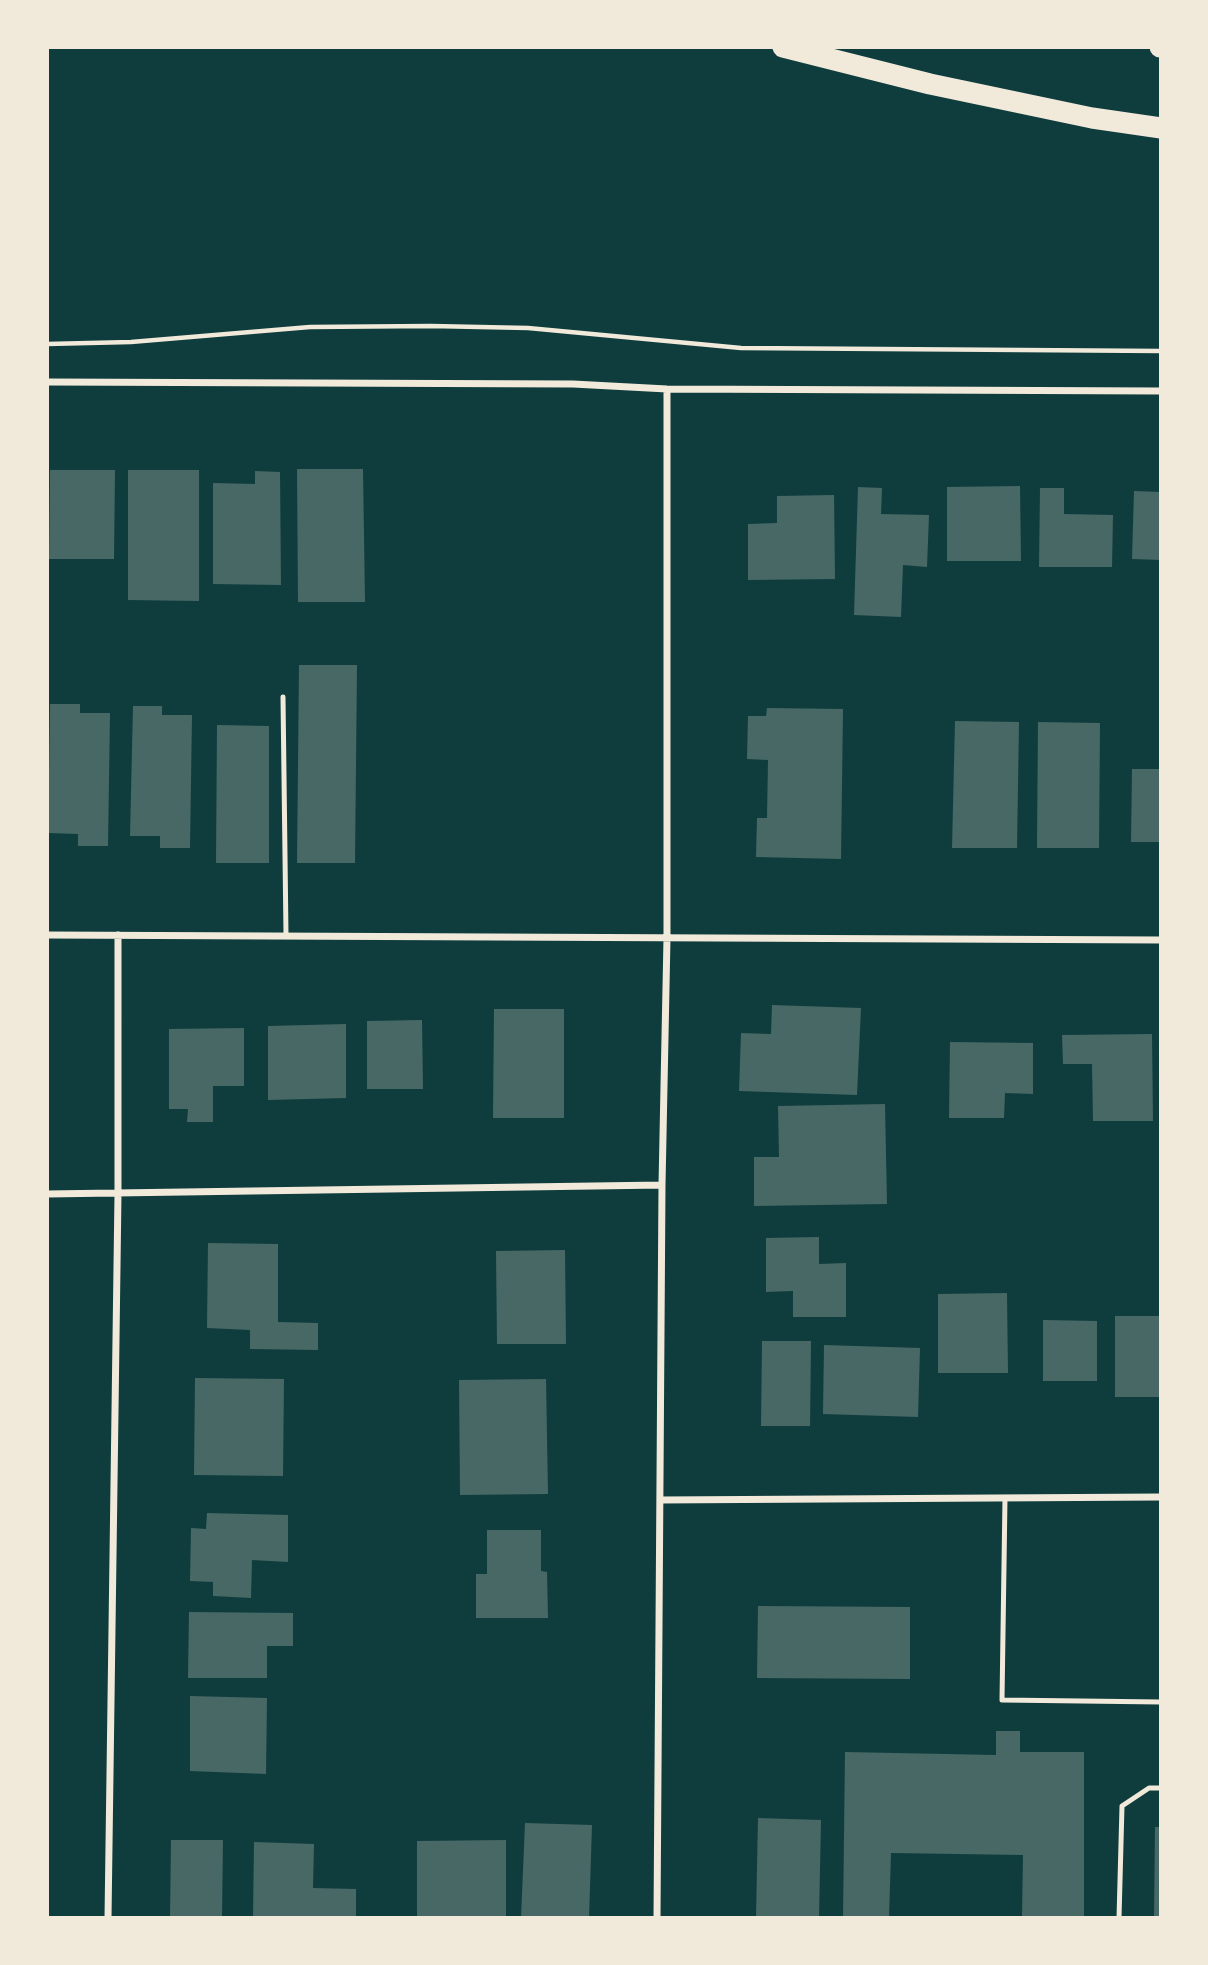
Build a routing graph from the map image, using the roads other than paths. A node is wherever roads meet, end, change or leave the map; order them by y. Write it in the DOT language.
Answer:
graph roads {
  1 [pos="783,47"];
  2 [pos="1161,128"];
  3 [pos="47,382"];
  4 [pos="667,389"];
  5 [pos="1161,391"];
  6 [pos="283,697"];
  7 [pos="47,935"];
  8 [pos="118,935"];
  9 [pos="286,935"];
  10 [pos="667,938"];
  11 [pos="1161,940"];
  12 [pos="662,1185"];
  13 [pos="47,1194"];
  14 [pos="118,1194"];
  15 [pos="1161,1497"];
  16 [pos="1005,1499"];
  17 [pos="660,1500"];
  18 [pos="1161,1702"];
  19 [pos="1161,1788"];
  20 [pos="108,1918"];
  21 [pos="657,1918"];
  22 [pos="1119,1918"];
  1 -- 2 [label="highway"];
  3 -- 4 [label="street"];
  4 -- 5 [label="street"];
  4 -- 10 [label="street"];
  6 -- 9 [label="lane"];
  7 -- 8 [label="street"];
  8 -- 9 [label="street"];
  8 -- 14 [label="street"];
  9 -- 10 [label="street"];
  10 -- 11 [label="street"];
  10 -- 12 [label="street"];
  12 -- 14 [label="street"];
  12 -- 17 [label="street"];
  13 -- 14 [label="street"];
  14 -- 20 [label="street"];
  15 -- 16 [label="street"];
  16 -- 17 [label="street"];
  16 -- 18 [label="lane"];
  17 -- 21 [label="street"];
  19 -- 22 [label="lane"];
}
